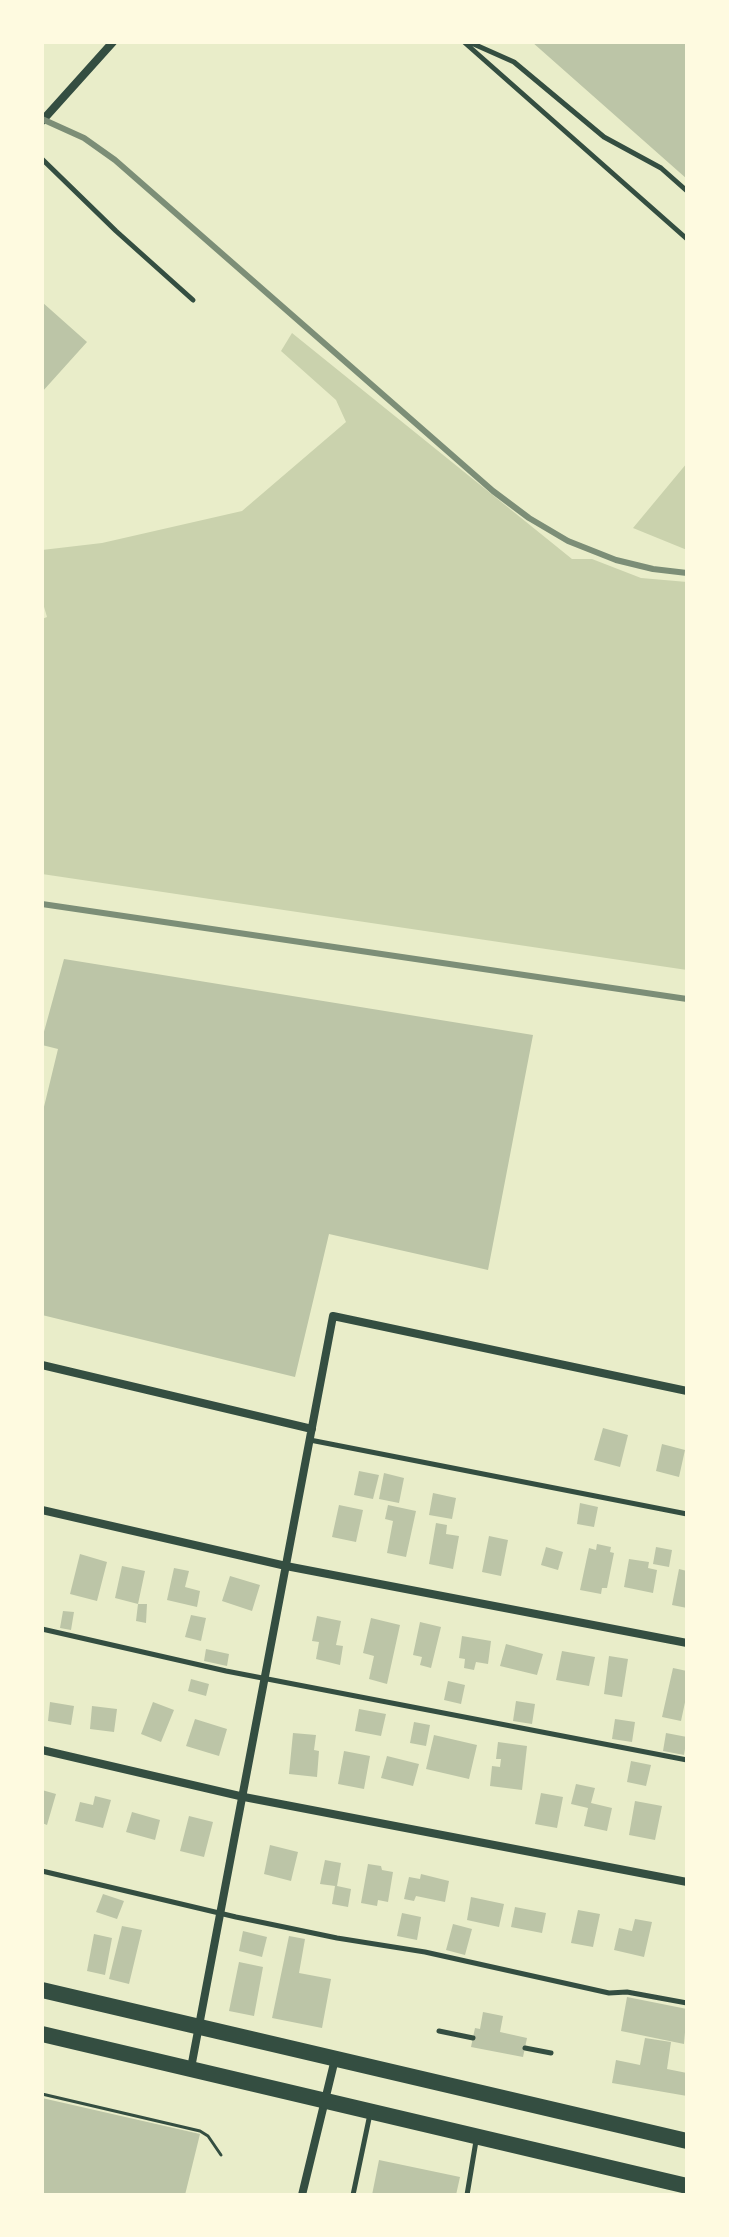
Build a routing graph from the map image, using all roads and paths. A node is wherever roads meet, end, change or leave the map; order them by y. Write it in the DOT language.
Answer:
graph roads {
  1 [pos="113,42"];
  2 [pos="467,42"];
  3 [pos="42,121"];
  4 [pos="42,159"];
  5 [pos="687,191"];
  6 [pos="687,239"];
  7 [pos="193,300"];
  8 [pos="42,1365"];
  9 [pos="687,1391"];
  10 [pos="312,1429"];
  11 [pos="310,1440"];
  12 [pos="42,1510"];
  13 [pos="687,1514"];
  14 [pos="286,1566"];
  15 [pos="42,1629"];
  16 [pos="687,1643"];
  17 [pos="265,1677"];
  18 [pos="42,1750"];
  19 [pos="687,1760"];
  20 [pos="244,1797"];
  21 [pos="42,1871"];
  22 [pos="687,1882"];
  23 [pos="222,1914"];
  24 [pos="42,1990"];
  25 [pos="687,2003"];
  26 [pos="200,2027"];
  27 [pos="439,2031"];
  28 [pos="42,2034"];
  29 [pos="473,2038"];
  30 [pos="525,2048"];
  31 [pos="551,2053"];
  32 [pos="335,2059"];
  33 [pos="191,2068"];
  34 [pos="42,2094"];
  35 [pos="323,2101"];
  36 [pos="371,2112"];
  37 [pos="477,2137"];
  38 [pos="687,2141"];
  39 [pos="221,2155"];
  40 [pos="687,2186"];
  41 [pos="302,2195"];
  42 [pos="353,2195"];
  43 [pos="467,2195"];
  1 -- 3 [label="street"];
  2 -- 5 [label="lane"];
  2 -- 6 [label="lane"];
  4 -- 7 [label="lane"];
  8 -- 10 [label="street"];
  9 -- 10 [label="street"];
  10 -- 11 [label="street"];
  11 -- 13 [label="lane"];
  11 -- 14 [label="street"];
  12 -- 14 [label="street"];
  14 -- 16 [label="street"];
  14 -- 17 [label="street"];
  15 -- 17 [label="lane"];
  17 -- 19 [label="lane"];
  17 -- 20 [label="street"];
  18 -- 20 [label="street"];
  20 -- 22 [label="street"];
  20 -- 23 [label="street"];
  21 -- 23 [label="lane"];
  23 -- 25 [label="lane"];
  23 -- 26 [label="street"];
  24 -- 26 [label="main road"];
  26 -- 32 [label="main road"];
  26 -- 33 [label="street"];
  27 -- 29 [label="lane"];
  28 -- 33 [label="main road"];
  30 -- 31 [label="lane"];
  32 -- 35 [label="street"];
  32 -- 38 [label="main road"];
  33 -- 35 [label="main road"];
  34 -- 39 [label="path"];
  35 -- 36 [label="main road"];
  35 -- 41 [label="street"];
  36 -- 37 [label="main road"];
  36 -- 42 [label="lane"];
  37 -- 40 [label="main road"];
  37 -- 43 [label="lane"];
}
